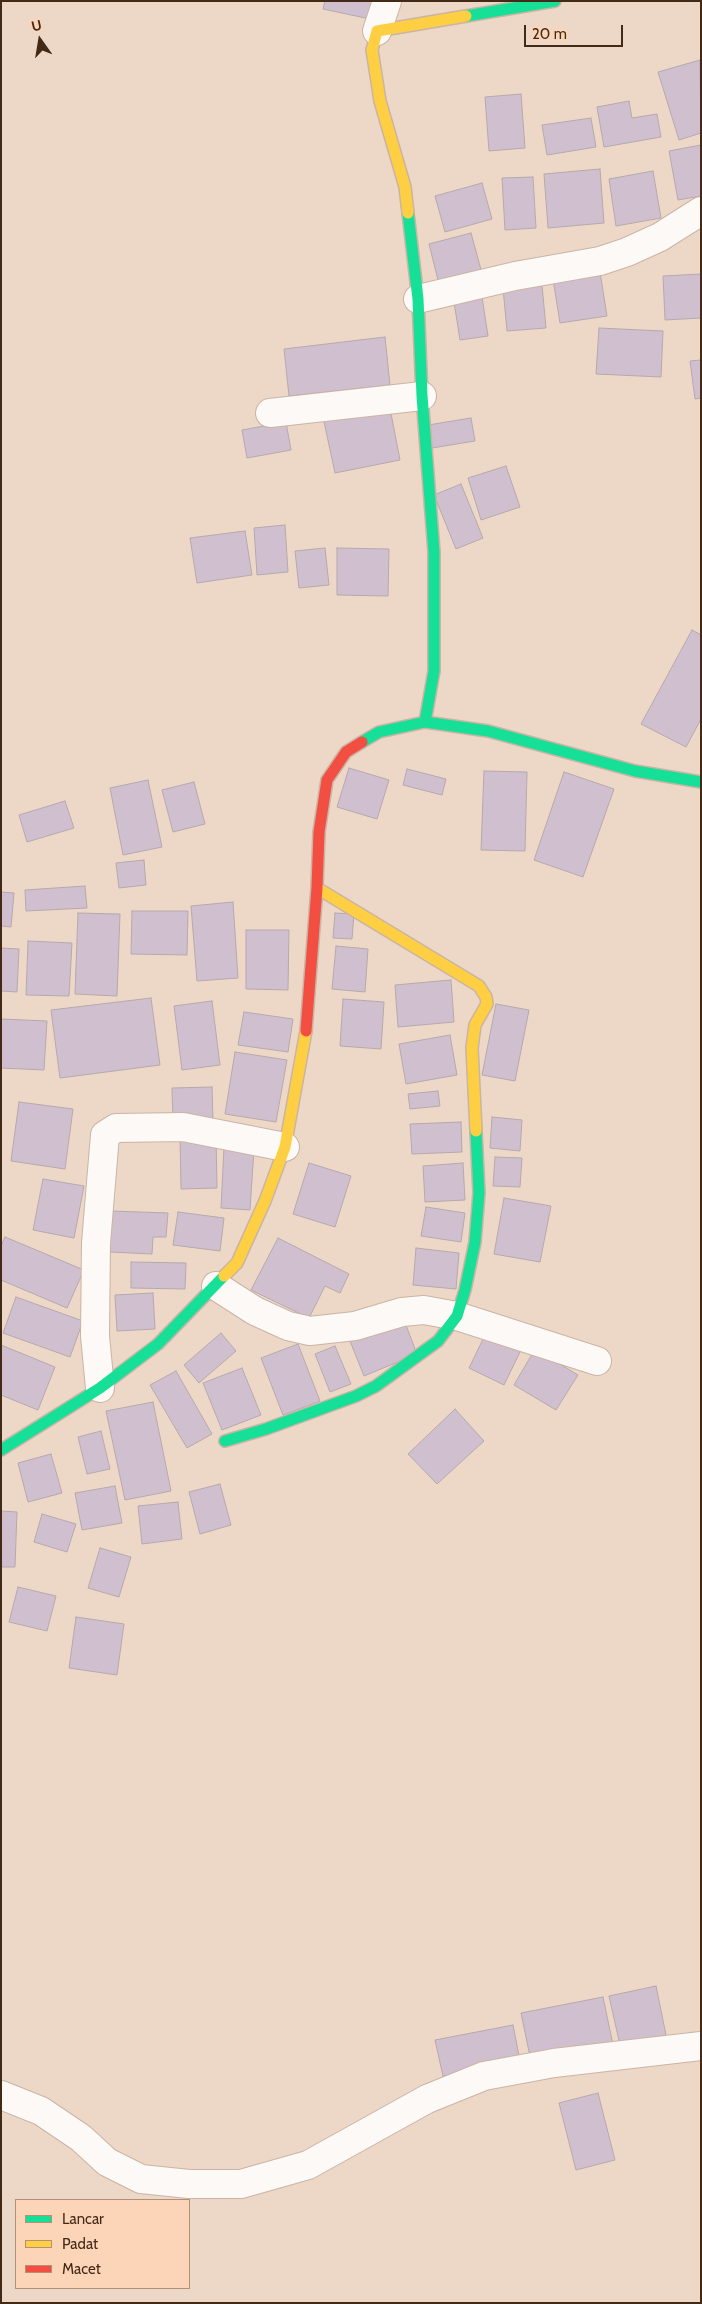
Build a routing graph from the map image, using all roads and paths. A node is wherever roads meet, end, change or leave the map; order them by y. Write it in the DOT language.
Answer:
graph roads {
  1 [pos="387,1"];
  2 [pos="555,1"];
  3 [pos="378,31"];
  4 [pos="701,211"];
  5 [pos="418,299"];
  6 [pos="422,396"];
  7 [pos="270,413"];
  8 [pos="425,722"];
  9 [pos="701,782"];
  10 [pos="317,888"];
  11 [pos="285,1147"];
  12 [pos="216,1286"];
  13 [pos="457,1316"];
  14 [pos="597,1361"];
  15 [pos="100,1388"];
  16 [pos="224,1441"];
  17 [pos="1,1450"];
  18 [pos="701,2046"];
  19 [pos="1,2094"];
  1 -- 3 [label="street"];
  2 -- 3 [label="street"];
  3 -- 5 [label="street"];
  4 -- 5 [label="street"];
  5 -- 6 [label="street"];
  6 -- 7 [label="street"];
  6 -- 8 [label="street"];
  8 -- 9 [label="street"];
  8 -- 10 [label="street"];
  10 -- 11 [label="street"];
  10 -- 13 [label="street"];
  11 -- 12 [label="street"];
  11 -- 15 [label="street"];
  12 -- 13 [label="street"];
  12 -- 15 [label="street"];
  13 -- 14 [label="street"];
  13 -- 16 [label="street"];
  15 -- 17 [label="street"];
  18 -- 19 [label="street"];
}
